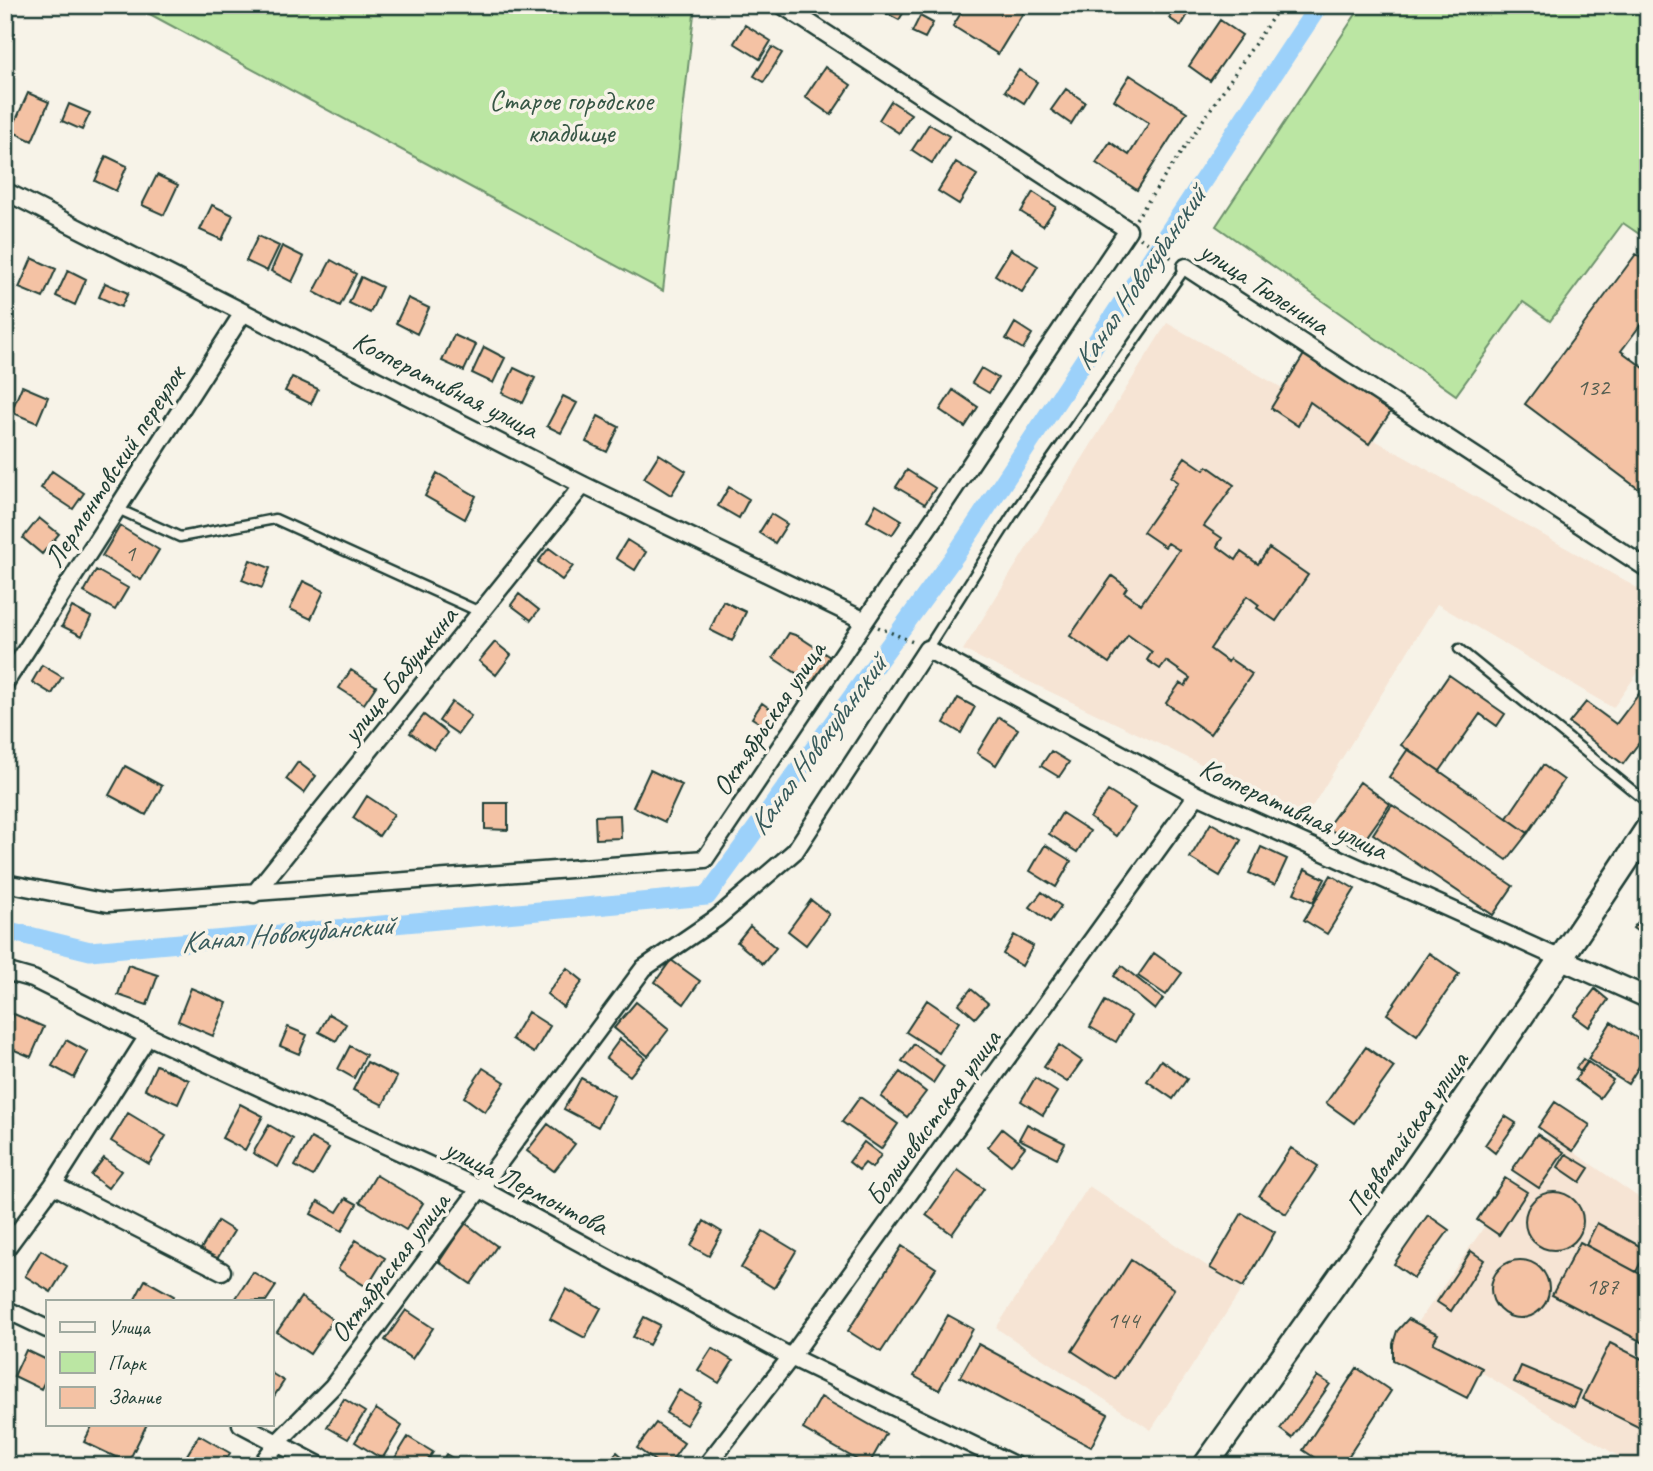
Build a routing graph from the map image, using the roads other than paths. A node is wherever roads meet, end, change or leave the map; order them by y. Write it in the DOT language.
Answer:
graph roads {
  1 [pos="782,5"];
  2 [pos="5,191"];
  3 [pos="1186,267"];
  4 [pos="243,313"];
  5 [pos="583,485"];
  6 [pos="118,509"];
  7 [pos="1648,569"];
  8 [pos="482,613"];
  9 [pos="864,621"];
  10 [pos="928,649"];
  11 [pos="1459,649"];
  12 [pos="5,683"];
  13 [pos="1197,795"];
  14 [pos="1648,803"];
  15 [pos="1648,828"];
  16 [pos="5,883"];
  17 [pos="254,894"];
  18 [pos="1562,959"];
  19 [pos="5,971"];
  20 [pos="1648,998"];
  21 [pos="148,1036"];
  22 [pos="53,1185"];
  23 [pos="481,1189"];
  24 [pos="5,1250"];
  25 [pos="222,1270"];
  26 [pos="5,1309"];
  27 [pos="46,1329"];
  28 [pos="791,1357"];
  29 [pos="245,1426"];
  30 [pos="278,1442"];
  31 [pos="260,1466"];
  32 [pos="321,1466"];
  33 [pos="706,1466"];
  34 [pos="1016,1466"];
  35 [pos="1205,1466"];
  1 -- 9 [label="street, Октябрьская улица"];
  2 -- 4 [label="street, Кооперативная улица"];
  3 -- 7 [label="street, улица Тюленина"];
  3 -- 10 [label="lane"];
  4 -- 5 [label="street, Кооперативная улица"];
  4 -- 6 [label="street, Лермонтовский переулок"];
  5 -- 8 [label="street, улица Бабушкина"];
  5 -- 9 [label="street, Кооперативная улица"];
  6 -- 8 [label="lane"];
  6 -- 12 [label="street, Лермонтовский переулок"];
  8 -- 17 [label="street, улица Бабушкина"];
  9 -- 17 [label="street, Октябрьская улица"];
  10 -- 13 [label="street, Кооперативная улица"];
  10 -- 23 [label="street, Октябрьская улица"];
  11 -- 14 [label="lane"];
  13 -- 18 [label="street, Кооперативная улица"];
  13 -- 28 [label="street, Большевистская улица"];
  15 -- 18 [label="main road, Первомайская улица"];
  16 -- 17 [label="street"];
  18 -- 20 [label="street, Кооперативная улица"];
  18 -- 35 [label="main road, Первомайская улица"];
  19 -- 21 [label="street, улица Лермонтова"];
  21 -- 22 [label="street"];
  21 -- 23 [label="street, улица Лермонтова"];
  22 -- 24 [label="street"];
  22 -- 25 [label="street"];
  23 -- 28 [label="street, улица Лермонтова"];
  23 -- 30 [label="street, Октябрьская улица"];
  26 -- 27 [label="street"];
  28 -- 33 [label="street, Большевистская улица"];
  28 -- 34 [label="street, улица Лермонтова"];
  29 -- 30 [label="street"];
  30 -- 31 [label="street, Октябрьская улица"];
  30 -- 32 [label="street"];
}
